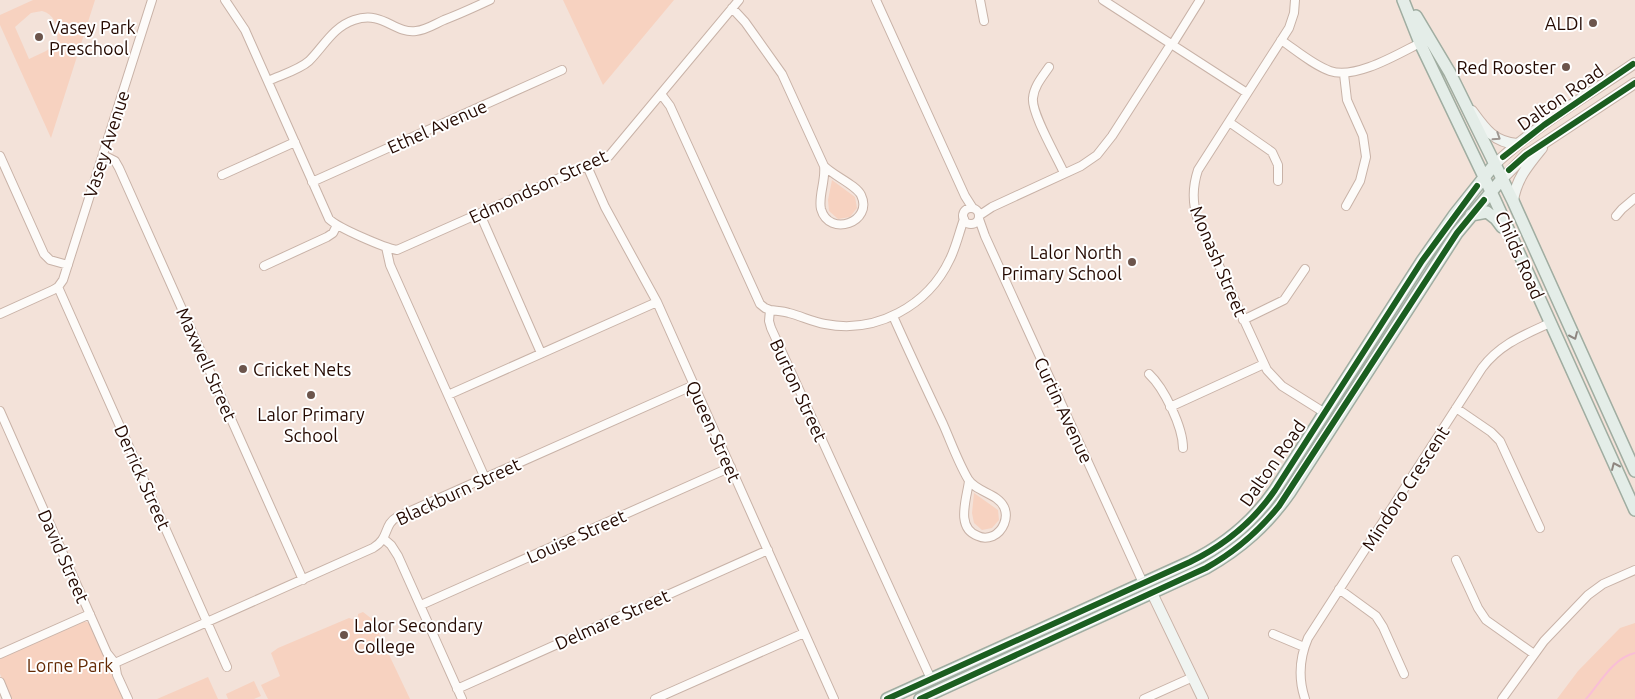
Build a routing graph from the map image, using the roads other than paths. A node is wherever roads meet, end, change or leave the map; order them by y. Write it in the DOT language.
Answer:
graph roads {
  1 [pos="152,0"];
  2 [pos="225,0"];
  3 [pos="490,0"];
  4 [pos="739,0"];
  5 [pos="876,0"];
  6 [pos="980,0"];
  7 [pos="1103,0"];
  8 [pos="1200,0"];
  9 [pos="1295,0"];
  10 [pos="1404,0"];
  11 [pos="732,8"];
  12 [pos="984,20"];
  13 [pos="1281,40"];
  14 [pos="1425,41"];
  15 [pos="1171,44"];
  16 [pos="1439,54"];
  17 [pos="1634,65"];
  18 [pos="1432,66"];
  19 [pos="1049,67"];
  20 [pos="562,70"];
  21 [pos="1344,74"];
  22 [pos="268,81"];
  23 [pos="1635,83"];
  24 [pos="1247,93"];
  25 [pos="661,94"];
  26 [pos="1460,94"];
  27 [pos="1229,122"];
  28 [pos="1551,138"];
  29 [pos="295,142"];
  30 [pos="1517,144"];
  31 [pos="103,155"];
  32 [pos="0,156"];
  33 [pos="1494,165"];
  34 [pos="588,166"];
  35 [pos="824,166"];
  36 [pos="1064,173"];
  37 [pos="222,175"];
  38 [pos="1484,177"];
  39 [pos="1502,179"];
  40 [pos="312,182"];
  41 [pos="1278,182"];
  42 [pos="1491,191"];
  43 [pos="1635,198"];
  44 [pos="1513,200"];
  45 [pos="1346,206"];
  46 [pos="480,214"];
  47 [pos="1471,215"];
  48 [pos="973,216"];
  49 [pos="1616,216"];
  50 [pos="337,225"];
  51 [pos="1515,245"];
  52 [pos="386,247"];
  53 [pos="68,265"];
  54 [pos="264,266"];
  55 [pos="1305,269"];
  56 [pos="58,287"];
  57 [pos="657,302"];
  58 [pos="770,310"];
  59 [pos="0,314"];
  60 [pos="893,316"];
  61 [pos="1565,316"];
  62 [pos="1243,320"];
  63 [pos="1550,323"];
  64 [pos="541,353"];
  65 [pos="1264,364"];
  66 [pos="1149,374"];
  67 [pos="694,385"];
  68 [pos="448,395"];
  69 [pos="1170,407"];
  70 [pos="1456,408"];
  71 [pos="0,411"];
  72 [pos="1325,413"];
  73 [pos="1336,420"];
  74 [pos="1183,448"];
  75 [pos="731,467"];
  76 [pos="1635,471"];
  77 [pos="485,478"];
  78 [pos="969,481"];
  79 [pos="1635,510"];
  80 [pos="1540,528"];
  81 [pos="384,539"];
  82 [pos="768,550"];
  83 [pos="1456,560"];
  84 [pos="1635,570"];
  85 [pos="303,580"];
  86 [pos="1144,583"];
  87 [pos="1339,589"];
  88 [pos="1152,593"];
  89 [pos="420,606"];
  90 [pos="90,614"];
  91 [pos="207,622"];
  92 [pos="804,633"];
  93 [pos="1273,634"];
  94 [pos="1304,647"];
  95 [pos="0,654"];
  96 [pos="1534,654"];
  97 [pos="115,663"];
  98 [pos="227,667"];
  99 [pos="1404,674"];
  100 [pos="1193,677"];
  101 [pos="931,679"];
  102 [pos="0,682"];
  103 [pos="457,688"];
  104 [pos="937,692"];
  105 [pos="7,699"];
  106 [pos="128,699"];
  107 [pos="462,699"];
  108 [pos="655,699"];
  109 [pos="834,699"];
  110 [pos="887,699"];
  111 [pos="920,699"];
  112 [pos="1144,699"];
  113 [pos="1203,699"];
  114 [pos="1306,699"];
  115 [pos="1502,699"];
  1 -- 31 [label="street, Vasey Avenue"];
  2 -- 22 [label="street"];
  3 -- 22 [label="street"];
  4 -- 11 [label="street, Edmondson Street"];
  5 -- 48 [label="street"];
  6 -- 12 [label="street"];
  7 -- 15 [label="street"];
  8 -- 15 [label="street"];
  9 -- 13 [label="street, Monash Street"];
  10 -- 14 [label="main road, Childs Road"];
  11 -- 25 [label="street, Edmondson Street"];
  11 -- 35 [label="street"];
  13 -- 21 [label="street"];
  13 -- 24 [label="street, Monash Street"];
  14 -- 16 [label="main road, Childs Road"];
  14 -- 18 [label="main road, Childs Road"];
  14 -- 21 [label="street"];
  15 -- 24 [label="street"];
  15 -- 36 [label="street"];
  16 -- 18 [label="main road"];
  16 -- 26 [label="main road, Childs Road"];
  17 -- 30 [label="main road, Dalton Road"];
  18 -- 38 [label="main road, Childs Road"];
  19 -- 36 [label="street"];
  20 -- 40 [label="street, Ethel Avenue"];
  21 -- 45 [label="street"];
  22 -- 29 [label="street"];
  23 -- 28 [label="main road, Dalton Road"];
  24 -- 27 [label="street, Monash Street"];
  25 -- 34 [label="street, Edmondson Street"];
  25 -- 58 [label="street"];
  26 -- 30 [label="main road, one-way"];
  26 -- 33 [label="main road, Childs Road"];
  27 -- 41 [label="street"];
  27 -- 62 [label="street, Monash Street"];
  28 -- 39 [label="main road, Dalton Road"];
  28 -- 44 [label="main road"];
  29 -- 37 [label="street"];
  29 -- 40 [label="street"];
  30 -- 33 [label="main road, Dalton Road"];
  31 -- 53 [label="street, Vasey Avenue"];
  31 -- 85 [label="street, Maxwell Street"];
  32 -- 53 [label="street"];
  33 -- 38 [label="main road, Dalton Road"];
  33 -- 39 [label="main road, Childs Road"];
  34 -- 46 [label="street, Edmondson Street"];
  34 -- 57 [label="street, Queen Street"];
  35 -- 35 [label="street"];
  36 -- 48 [label="street"];
  38 -- 42 [label="main road, Childs Road"];
  38 -- 72 [label="main road, Dalton Road"];
  39 -- 42 [label="main road, Dalton Road"];
  39 -- 44 [label="main road, Childs Road"];
  40 -- 50 [label="street"];
  42 -- 47 [label="main road, Dalton Road"];
  42 -- 51 [label="main road, Childs Road"];
  43 -- 49 [label="street"];
  44 -- 61 [label="main road, Childs Road"];
  46 -- 52 [label="street, Edmondson Street"];
  46 -- 64 [label="street"];
  47 -- 51 [label="main road"];
  47 -- 73 [label="main road, Dalton Road"];
  48 -- 60 [label="street"];
  48 -- 86 [label="street, Curtin Avenue"];
  50 -- 52 [label="street, Edmondson Street"];
  50 -- 54 [label="street"];
  51 -- 63 [label="main road, Childs Road"];
  52 -- 68 [label="street"];
  53 -- 56 [label="street, Vasey Avenue"];
  55 -- 62 [label="street"];
  56 -- 59 [label="street"];
  56 -- 91 [label="street, Derrick Street"];
  57 -- 64 [label="street"];
  57 -- 67 [label="street, Queen Street"];
  58 -- 60 [label="street"];
  58 -- 101 [label="street, Burton Street"];
  60 -- 78 [label="street"];
  61 -- 63 [label="main road, Mindoro Crescent"];
  61 -- 76 [label="main road, Childs Road, one-way"];
  62 -- 65 [label="street, Monash Street"];
  63 -- 70 [label="street, Mindoro Crescent"];
  79 -- 63 [label="main road, Childs Road, one-way"];
  64 -- 68 [label="street"];
  65 -- 69 [label="street"];
  65 -- 72 [label="street, Monash Street"];
  66 -- 69 [label="street"];
  67 -- 75 [label="street, Queen Street"];
  67 -- 77 [label="street, Blackburn Street"];
  68 -- 77 [label="street"];
  69 -- 74 [label="street"];
  70 -- 80 [label="street"];
  70 -- 87 [label="street, Mindoro Crescent"];
  71 -- 90 [label="street, David Street"];
  72 -- 73 [label="main road, Monash Street"];
  72 -- 86 [label="main road, Dalton Road"];
  73 -- 88 [label="main road, Dalton Road"];
  75 -- 82 [label="street, Queen Street"];
  75 -- 89 [label="street, Louise Street"];
  77 -- 81 [label="street, Blackburn Street"];
  78 -- 78 [label="street"];
  81 -- 85 [label="street, Blackburn Street"];
  81 -- 89 [label="street"];
  82 -- 92 [label="street, Queen Street"];
  82 -- 103 [label="street, Delmare Street"];
  83 -- 96 [label="street"];
  84 -- 96 [label="street"];
  85 -- 91 [label="street, Blackburn Street"];
  86 -- 101 [label="main road, Dalton Road"];
  87 -- 94 [label="street, Mindoro Crescent"];
  87 -- 99 [label="street"];
  88 -- 100 [label="main road"];
  88 -- 104 [label="main road, Dalton Road"];
  89 -- 103 [label="street"];
  90 -- 95 [label="street"];
  90 -- 97 [label="street, David Street"];
  91 -- 97 [label="street, Blackburn Street"];
  91 -- 98 [label="street, Derrick Street"];
  92 -- 108 [label="street"];
  92 -- 109 [label="street, Queen Street"];
  93 -- 94 [label="street"];
  94 -- 114 [label="street, Mindoro Crescent"];
  96 -- 115 [label="street"];
  97 -- 106 [label="street, David Street"];
  100 -- 112 [label="street"];
  100 -- 113 [label="main road"];
  101 -- 104 [label="main road, Burton Street"];
  101 -- 110 [label="main road, Dalton Road"];
  102 -- 105 [label="street"];
  103 -- 107 [label="street"];
  104 -- 111 [label="main road, Dalton Road"];
}
